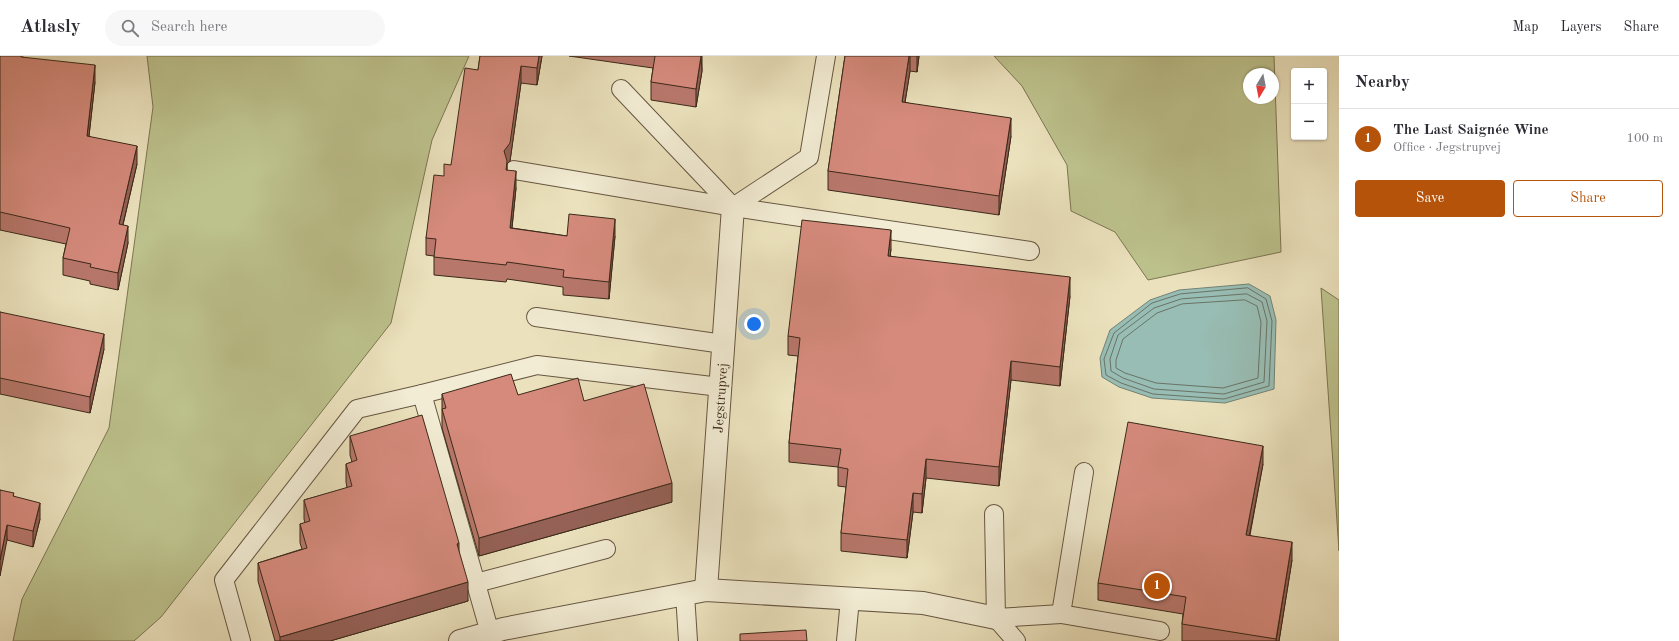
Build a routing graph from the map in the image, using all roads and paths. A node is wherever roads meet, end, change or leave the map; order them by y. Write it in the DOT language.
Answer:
graph roads {
  1 [pos="826,56"];
  2 [pos="621,89"];
  3 [pos="514,170"];
  4 [pos="733,206"];
  5 [pos="1030,251"];
  6 [pos="536,317"];
  7 [pos="723,344"];
  8 [pos="720,387"];
  9 [pos="422,394"];
  10 [pos="1084,472"];
  11 [pos="994,514"];
  12 [pos="606,549"];
  13 [pos="476,583"];
  14 [pos="706,590"];
  15 [pos="685,594"];
  16 [pos="850,599"];
  17 [pos="1061,614"];
  18 [pos="996,618"];
  19 [pos="1160,632"];
  20 [pos="490,633"];
  21 [pos="241,641"];
  22 [pos="461,641"];
  23 [pos="688,641"];
  24 [pos="846,641"];
  25 [pos="1016,641"];
  1 -- 4 [label="lane"];
  2 -- 4 [label="lane"];
  3 -- 4 [label="lane"];
  4 -- 5 [label="lane"];
  4 -- 7 [label="street, Jegstrupvej"];
  6 -- 7 [label="lane"];
  7 -- 8 [label="street, Jegstrupvej"];
  8 -- 9 [label="lane"];
  8 -- 14 [label="street, Jegstrupvej"];
  9 -- 13 [label="lane"];
  9 -- 21 [label="lane"];
  10 -- 17 [label="lane"];
  11 -- 18 [label="lane"];
  12 -- 13 [label="lane"];
  13 -- 20 [label="lane"];
  14 -- 15 [label="street"];
  14 -- 16 [label="street"];
  15 -- 20 [label="street"];
  15 -- 23 [label="lane"];
  16 -- 18 [label="street"];
  16 -- 24 [label="lane"];
  17 -- 18 [label="lane"];
  17 -- 19 [label="lane"];
  18 -- 25 [label="lane"];
  20 -- 22 [label="street"];
}
